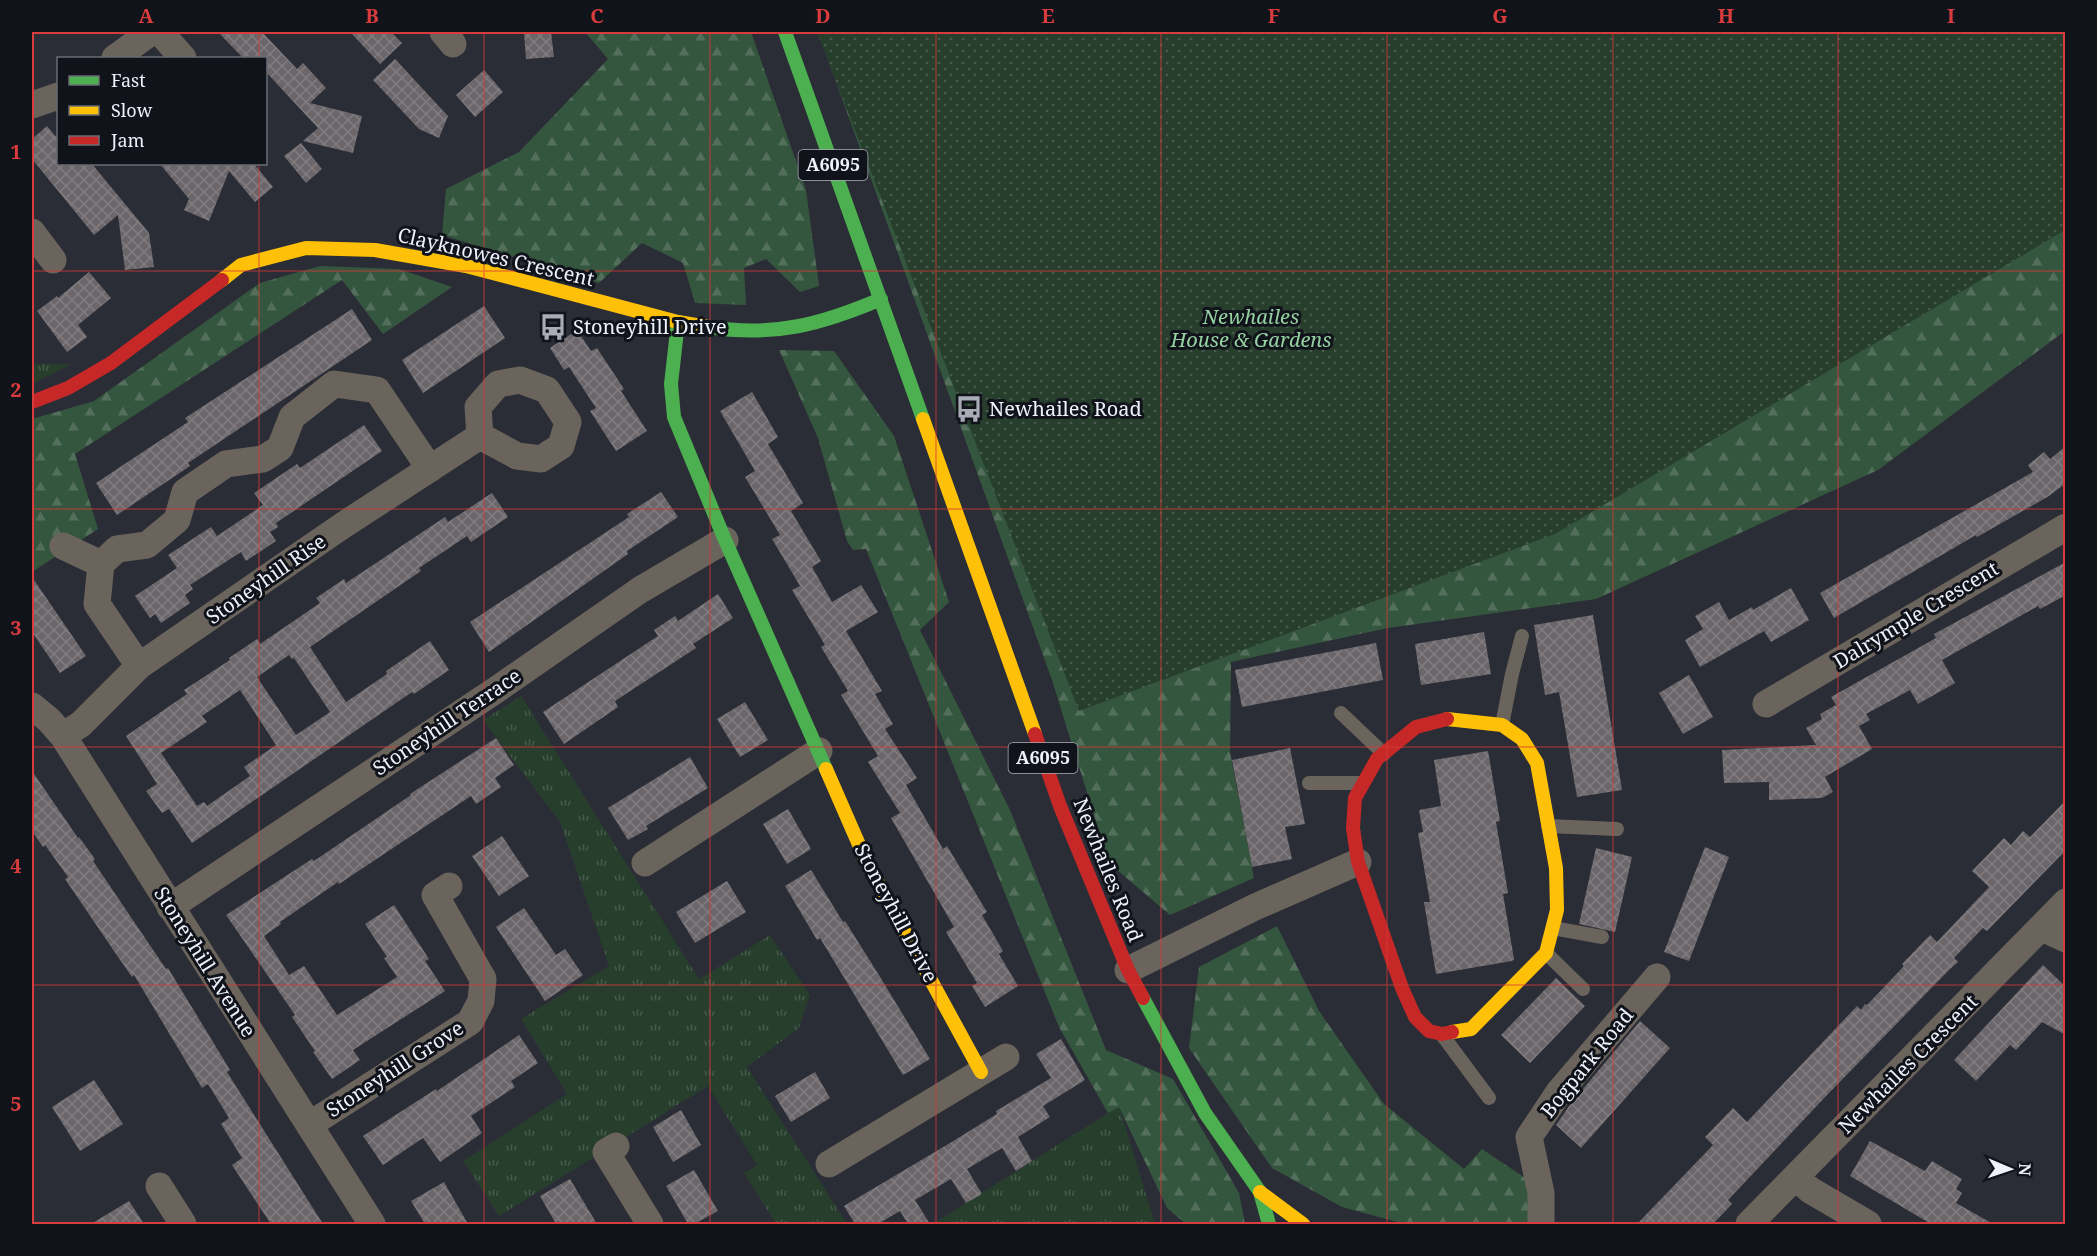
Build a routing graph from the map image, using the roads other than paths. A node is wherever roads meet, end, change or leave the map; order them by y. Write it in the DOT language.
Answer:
graph roads {
  1 [pos="151,32"];
  2 [pos="160,32"];
  3 [pos="785,32"];
  4 [pos="116,57"];
  5 [pos="182,57"];
  6 [pos="57,96"];
  7 [pos="32,105"];
  8 [pos="32,232"];
  9 [pos="53,260"];
  10 [pos="881,299"];
  11 [pos="678,322"];
  12 [pos="32,402"];
  13 [pos="480,436"];
  14 [pos="430,469"];
  15 [pos="2066,527"];
  16 [pos="724,540"];
  17 [pos="63,546"];
  18 [pos="101,564"];
  19 [pos="1522,636"];
  20 [pos="139,666"];
  21 [pos="1766,704"];
  22 [pos="32,706"];
  23 [pos="1341,713"];
  24 [pos="1502,725"];
  25 [pos="63,736"];
  26 [pos="819,751"];
  27 [pos="1384,754"];
  28 [pos="1309,783"];
  29 [pos="1364,783"];
  30 [pos="1548,826"];
  31 [pos="1617,829"];
  32 [pos="1358,862"];
  33 [pos="645,863"];
  34 [pos="449,886"];
  35 [pos="2066,902"];
  36 [pos="170,907"];
  37 [pos="1553,928"];
  38 [pos="2054,933"];
  39 [pos="1602,937"];
  40 [pos="1546,953"];
  41 [pos="1128,970"];
  42 [pos="1657,977"];
  43 [pos="1583,989"];
  44 [pos="1442,1034"];
  45 [pos="1006,1057"];
  46 [pos="981,1072"];
  47 [pos="1489,1098"];
  48 [pos="309,1125"];
  49 [pos="616,1146"];
  50 [pos="829,1164"];
  51 [pos="1797,1177"];
  52 [pos="159,1186"];
  53 [pos="1260,1192"];
  54 [pos="183,1224"];
  55 [pos="372,1224"];
  56 [pos="650,1224"];
  57 [pos="1269,1224"];
  58 [pos="1303,1224"];
  59 [pos="1541,1224"];
  60 [pos="1749,1224"];
  61 [pos="1868,1224"];
  1 -- 4 [label="street"];
  2 -- 5 [label="street"];
  3 -- 10 [label="street, Newhailes Road / A6095"];
  6 -- 7 [label="street"];
  8 -- 9 [label="street"];
  10 -- 11 [label="street, Clayknowes Crescent"];
  10 -- 41 [label="street, Newhailes Road / A6095"];
  11 -- 12 [label="street, Clayknowes Crescent"];
  11 -- 16 [label="street, Stoneyhill Drive"];
  13 -- 14 [label="street, Stoneyhill Rise"];
  14 -- 18 [label="street"];
  14 -- 20 [label="street, Stoneyhill Rise"];
  15 -- 21 [label="street, Dalrymple Crescent"];
  16 -- 26 [label="street, Stoneyhill Drive"];
  16 -- 36 [label="street, Stoneyhill Terrace"];
  17 -- 18 [label="street"];
  18 -- 20 [label="street"];
  19 -- 24 [label="lane"];
  20 -- 25 [label="street, Stoneyhill Rise"];
  22 -- 25 [label="street, Stoneyhill Avenue"];
  23 -- 27 [label="lane"];
  24 -- 27 [label="street"];
  24 -- 30 [label="street"];
  25 -- 36 [label="street, Stoneyhill Avenue"];
  26 -- 33 [label="street"];
  26 -- 46 [label="street, Stoneyhill Drive"];
  27 -- 29 [label="street"];
  28 -- 29 [label="lane"];
  29 -- 32 [label="street"];
  30 -- 31 [label="lane"];
  30 -- 37 [label="street"];
  32 -- 41 [label="street"];
  32 -- 44 [label="street"];
  34 -- 48 [label="street, Stoneyhill Grove"];
  35 -- 38 [label="street, Newhailes Crescent"];
  36 -- 48 [label="street, Stoneyhill Avenue"];
  37 -- 39 [label="lane"];
  37 -- 40 [label="street"];
  38 -- 51 [label="street, Newhailes Crescent"];
  40 -- 43 [label="lane"];
  40 -- 44 [label="street"];
  41 -- 53 [label="street, Newhailes Road / A6095"];
  42 -- 59 [label="street, Bogpark Road"];
  44 -- 47 [label="lane"];
  45 -- 46 [label="street"];
  46 -- 50 [label="street"];
  48 -- 55 [label="street, Stoneyhill Avenue"];
  49 -- 56 [label="street"];
  51 -- 60 [label="street, Newhailes Crescent"];
  51 -- 61 [label="street"];
  52 -- 54 [label="street"];
  53 -- 57 [label="street, Newhailes Road / A6095"];
  53 -- 58 [label="street, Newhailes Road / A6095"];
}
